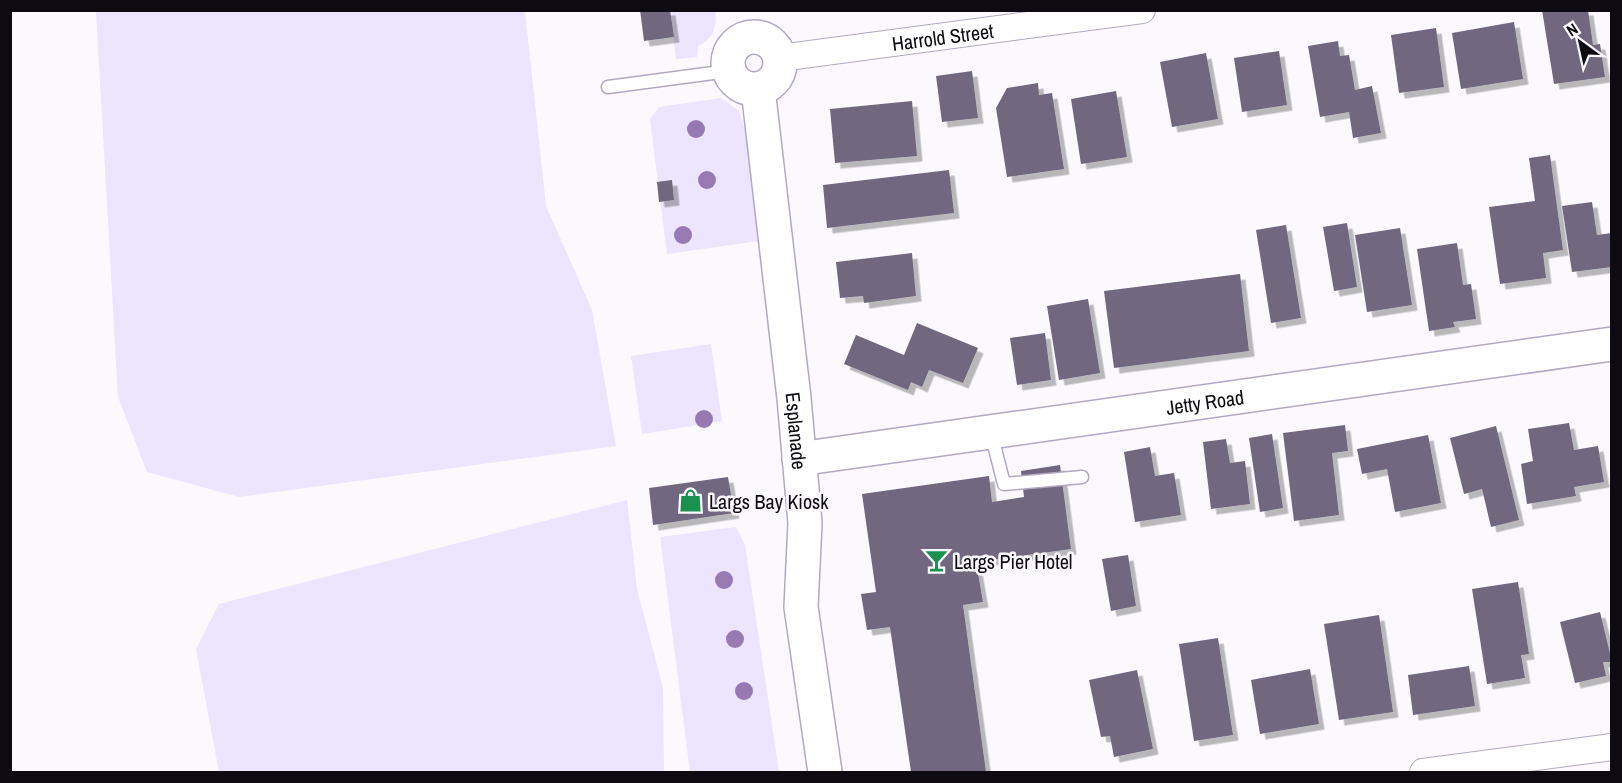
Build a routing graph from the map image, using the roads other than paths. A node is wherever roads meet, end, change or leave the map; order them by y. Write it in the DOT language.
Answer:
graph roads {
  1 [pos="1142,10"];
  2 [pos="750,24"];
  3 [pos="780,58"];
  4 [pos="728,71"];
  5 [pos="608,87"];
  6 [pos="758,89"];
  7 [pos="1611,344"];
  8 [pos="991,432"];
  9 [pos="799,459"];
  10 [pos="1082,477"];
  11 [pos="1611,747"];
  12 [pos="825,772"];
  13 [pos="1423,772"];
  1 -- 3 [label="street, Harrold Street"];
  2 -- 3 [label="street"];
  2 -- 4 [label="street"];
  3 -- 6 [label="street"];
  4 -- 5 [label="lane"];
  4 -- 6 [label="street"];
  6 -- 9 [label="street, Esplanade"];
  7 -- 8 [label="street, Jetty Road"];
  8 -- 9 [label="street, Jetty Road"];
  8 -- 10 [label="lane"];
  9 -- 12 [label="street, Esplanade"];
  11 -- 13 [label="street"];
}
